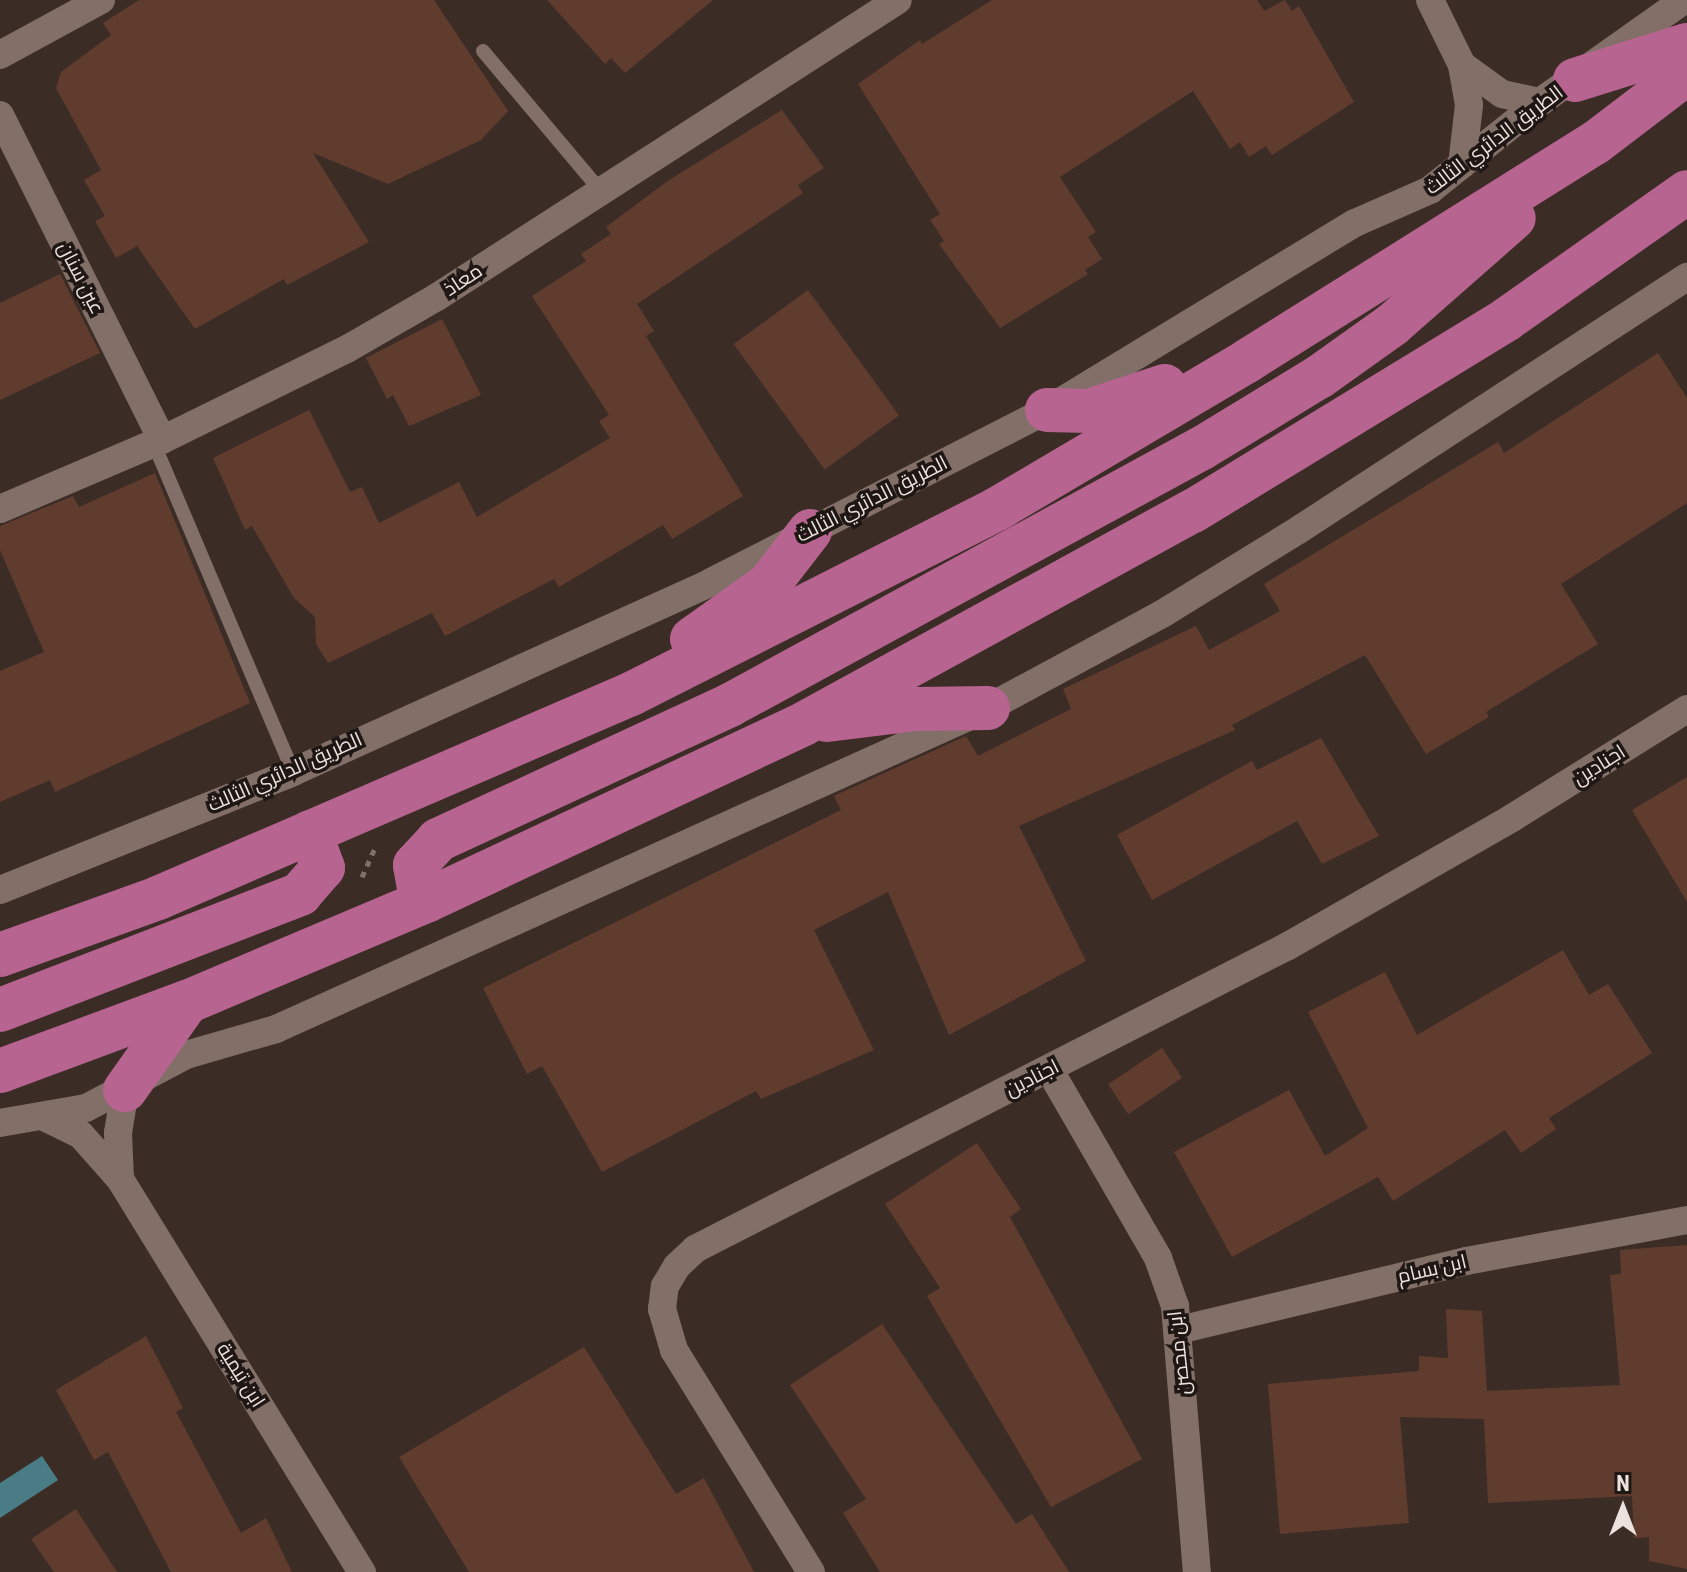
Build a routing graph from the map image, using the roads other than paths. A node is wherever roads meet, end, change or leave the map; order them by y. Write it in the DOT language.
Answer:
graph roads {
  1 [pos="101,0"];
  2 [pos="898,0"];
  3 [pos="1430,0"];
  4 [pos="1684,0"];
  5 [pos="1687,45"];
  6 [pos="483,51"];
  7 [pos="0,55"];
  8 [pos="1462,65"];
  9 [pos="1687,73"];
  10 [pos="1557,91"];
  11 [pos="0,115"];
  12 [pos="1595,143"];
  13 [pos="1462,165"];
  14 [pos="601,191"];
  15 [pos="1687,192"];
  16 [pos="1687,277"];
  17 [pos="1247,361"];
  18 [pos="1047,410"];
  19 [pos="158,442"];
  20 [pos="0,509"];
  21 [pos="810,531"];
  22 [pos="631,694"];
  23 [pos="988,708"];
  24 [pos="1687,709"];
  25 [pos="805,723"];
  26 [pos="293,772"];
  27 [pos="310,832"];
  28 [pos="0,890"];
  29 [pos="428,900"];
  30 [pos="0,955"];
  31 [pos="187,1002"];
  32 [pos="0,1010"];
  33 [pos="1049,1069"];
  34 [pos="0,1071"];
  35 [pos="125,1090"];
  36 [pos="44,1117"];
  37 [pos="0,1123"];
  38 [pos="120,1179"];
  39 [pos="1687,1220"];
  40 [pos="1179,1330"];
  41 [pos="362,1572"];
  42 [pos="811,1572"];
  43 [pos="1197,1572"];
  1 -- 7 [label="street"];
  2 -- 14 [label="street, معاذ"];
  3 -- 8 [label="street"];
  4 -- 10 [label="street, الطريق الدائري الثالث"];
  5 -- 10 [label="highway"];
  6 -- 14 [label="lane"];
  8 -- 10 [label="street"];
  8 -- 13 [label="street"];
  9 -- 12 [label="highway"];
  10 -- 13 [label="street, الطريق الدائري الثالث"];
  11 -- 19 [label="street, عين سنان"];
  12 -- 17 [label="highway"];
  12 -- 29 [label="highway"];
  13 -- 18 [label="street, الطريق الدائري الثالث"];
  14 -- 19 [label="street, معاذ"];
  15 -- 25 [label="highway"];
  16 -- 23 [label="street"];
  17 -- 18 [label="highway"];
  17 -- 22 [label="highway"];
  18 -- 21 [label="street, الطريق الدائري الثالث"];
  19 -- 20 [label="street, معاذ"];
  19 -- 26 [label="lane"];
  21 -- 22 [label="highway"];
  21 -- 26 [label="street, الطريق الدائري الثالث"];
  22 -- 27 [label="highway"];
  23 -- 25 [label="highway"];
  23 -- 35 [label="street"];
  24 -- 33 [label="street, اجنادين"];
  25 -- 29 [label="highway"];
  26 -- 28 [label="street, الطريق الدائري الثالث"];
  27 -- 30 [label="highway"];
  27 -- 32 [label="highway"];
  29 -- 31 [label="highway"];
  31 -- 34 [label="highway"];
  31 -- 35 [label="highway"];
  33 -- 40 [label="street, ابن محصن"];
  33 -- 42 [label="street, اجنادين"];
  35 -- 36 [label="street"];
  35 -- 38 [label="street, ابن تيمية"];
  36 -- 37 [label="street"];
  36 -- 38 [label="street, ابن تيمية"];
  38 -- 41 [label="street, ابن تيمية"];
  39 -- 40 [label="street, ابن بسام"];
  40 -- 43 [label="street, ابن محصن"];
}
